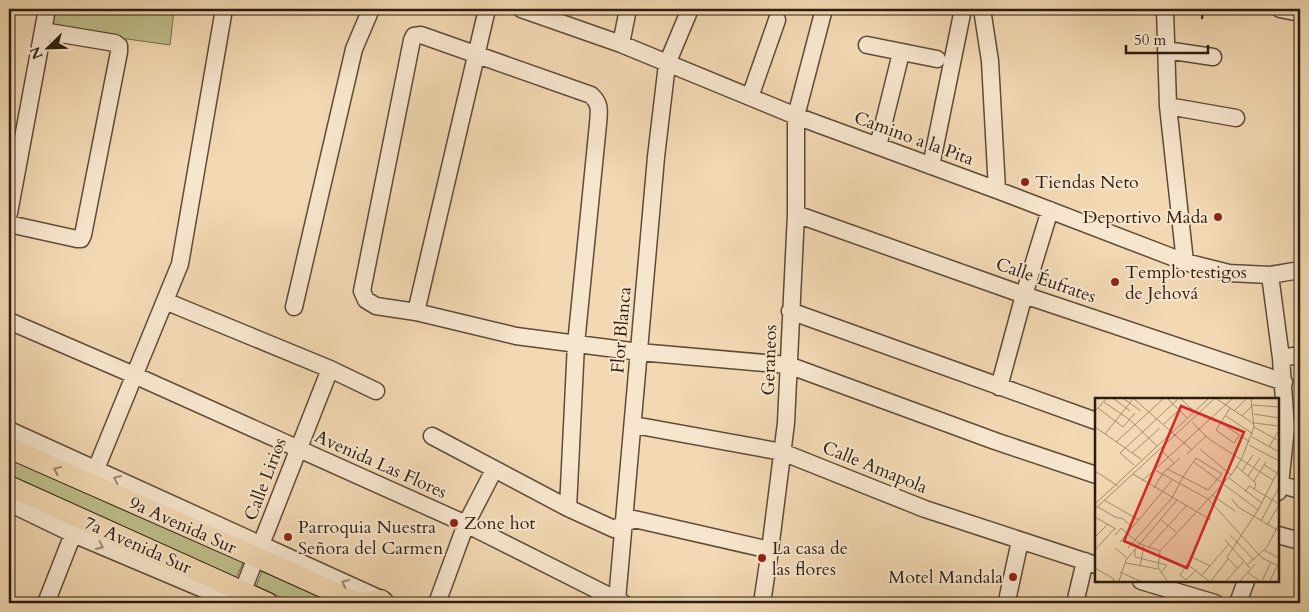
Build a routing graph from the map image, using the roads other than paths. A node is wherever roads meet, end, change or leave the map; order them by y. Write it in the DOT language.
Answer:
graph roads {
  1 [pos="47,9"];
  2 [pos="224,9"];
  3 [pos="371,9"];
  4 [pos="487,9"];
  5 [pos="522,9"];
  6 [pos="628,9"];
  7 [pos="690,9"];
  8 [pos="824,9"];
  9 [pos="963,9"];
  10 [pos="982,9"];
  11 [pos="1165,9"];
  12 [pos="1280,9"];
  13 [pos="1300,12"];
  14 [pos="777,20"];
  15 [pos="43,31"];
  16 [pos="621,44"];
  17 [pos="867,45"];
  18 [pos="1166,50"];
  19 [pos="475,53"];
  20 [pos="901,53"];
  21 [pos="1213,57"];
  22 [pos="937,59"];
  23 [pos="668,64"];
  24 [pos="750,97"];
  25 [pos="1168,106"];
  26 [pos="796,116"];
  27 [pos="1236,118"];
  28 [pos="878,146"];
  29 [pos="931,166"];
  30 [pos="997,190"];
  31 [pos="1050,210"];
  32 [pos="9,213"];
  33 [pos="796,214"];
  34 [pos="9,224"];
  35 [pos="1185,262"];
  36 [pos="1300,270"];
  37 [pos="1270,275"];
  38 [pos="1024,295"];
  39 [pos="165,301"];
  40 [pos="294,307"];
  41 [pos="790,311"];
  42 [pos="416,312"];
  43 [pos="9,321"];
  44 [pos="576,344"];
  45 [pos="639,352"];
  46 [pos="1300,354"];
  47 [pos="1281,358"];
  48 [pos="788,365"];
  49 [pos="330,369"];
  50 [pos="134,375"];
  51 [pos="1284,382"];
  52 [pos="999,387"];
  53 [pos="376,391"];
  54 [pos="1095,421"];
  55 [pos="634,425"];
  56 [pos="1293,426"];
  57 [pos="9,430"];
  58 [pos="432,436"];
  59 [pos="9,448"];
  60 [pos="298,448"];
  61 [pos="782,452"];
  62 [pos="96,469"];
  63 [pos="494,470"];
  64 [pos="1095,475"];
  65 [pos="1279,483"];
  66 [pos="9,486"];
  67 [pos="1279,487"];
  68 [pos="1300,490"];
  69 [pos="9,503"];
  70 [pos="568,508"];
  71 [pos="466,524"];
  72 [pos="624,524"];
  73 [pos="76,526"];
  74 [pos="1279,535"];
  75 [pos="1020,540"];
  76 [pos="1300,541"];
  77 [pos="770,550"];
  78 [pos="258,551"];
  79 [pos="1091,563"];
  80 [pos="1142,582"];
  81 [pos="1246,582"];
  82 [pos="1008,596"];
  83 [pos="1163,596"];
  84 [pos="239,599"];
  85 [pos="385,601"];
  86 [pos="620,602"];
  87 [pos="46,603"];
  88 [pos="268,603"];
  89 [pos="358,603"];
  90 [pos="437,603"];
  91 [pos="762,603"];
  92 [pos="1075,603"];
  93 [pos="1215,603"];
  94 [pos="1238,603"];
  1 -- 15 [label="street"];
  2 -- 39 [label="street"];
  3 -- 40 [label="street"];
  4 -- 19 [label="street"];
  5 -- 16 [label="street, Camino a la Pita"];
  6 -- 16 [label="street"];
  7 -- 23 [label="street, Flor Blanca"];
  8 -- 26 [label="street, Geraneos"];
  9 -- 29 [label="street"];
  10 -- 30 [label="street"];
  11 -- 18 [label="street"];
  12 -- 13 [label="street"];
  14 -- 24 [label="street"];
  15 -- 32 [label="street"];
  15 -- 34 [label="street"];
  16 -- 23 [label="street, Camino a la Pita"];
  17 -- 20 [label="street"];
  18 -- 21 [label="street"];
  18 -- 25 [label="street"];
  19 -- 42 [label="street"];
  19 -- 42 [label="street"];
  19 -- 44 [label="street"];
  20 -- 22 [label="street"];
  20 -- 28 [label="street"];
  23 -- 24 [label="street, Camino a la Pita"];
  23 -- 45 [label="street, Flor Blanca"];
  24 -- 26 [label="street, Camino a la Pita"];
  25 -- 27 [label="street"];
  25 -- 35 [label="street"];
  26 -- 28 [label="street, Camino a la Pita"];
  26 -- 33 [label="street, Geraneos"];
  28 -- 29 [label="street, Camino a la Pita"];
  29 -- 30 [label="street, Camino a la Pita"];
  30 -- 31 [label="street, Camino a la Pita"];
  31 -- 35 [label="street, Camino a la Pita"];
  31 -- 38 [label="street"];
  33 -- 38 [label="street, Calle Éufrates"];
  33 -- 41 [label="street, Geraneos"];
  35 -- 37 [label="street, Camino a la Pita"];
  36 -- 37 [label="street, Camino a la Pita"];
  37 -- 47 [label="street"];
  38 -- 51 [label="street, Calle Éufrates"];
  38 -- 52 [label="street"];
  39 -- 49 [label="street"];
  39 -- 50 [label="street"];
  41 -- 48 [label="street, Geraneos"];
  41 -- 52 [label="street"];
  42 -- 44 [label="street"];
  43 -- 50 [label="street, Avenida Las Flores"];
  44 -- 45 [label="street"];
  44 -- 70 [label="street"];
  45 -- 48 [label="street"];
  45 -- 55 [label="street, Flor Blanca"];
  46 -- 47 [label="street"];
  47 -- 51 [label="street"];
  48 -- 61 [label="street, Geraneos"];
  48 -- 64 [label="street"];
  49 -- 53 [label="street"];
  49 -- 60 [label="street, Calle Lirios"];
  50 -- 60 [label="street, Avenida Las Flores"];
  50 -- 62 [label="street"];
  51 -- 56 [label="street"];
  52 -- 54 [label="street"];
  55 -- 61 [label="street, Calle Amapola"];
  55 -- 72 [label="street, Flor Blanca"];
  56 -- 65 [label="street"];
  57 -- 62 [label="street"];
  58 -- 63 [label="street"];
  78 -- 59 [label="main road, 9a Avenida Sur, one-way"];
  60 -- 71 [label="street, Avenida Las Flores"];
  60 -- 78 [label="street, Calle Lirios"];
  61 -- 75 [label="street, Calle Amapola"];
  61 -- 77 [label="street, Geraneos"];
  78 -- 62 [label="street, one-way"];
  63 -- 70 [label="street"];
  63 -- 71 [label="street"];
  66 -- 73 [label="main road, 7a Avenida Sur"];
  67 -- 68 [label="street"];
  69 -- 73 [label="street"];
  70 -- 72 [label="street"];
  71 -- 86 [label="street, Avenida Las Flores"];
  71 -- 90 [label="street"];
  72 -- 77 [label="street"];
  72 -- 86 [label="street, Flor Blanca"];
  73 -- 84 [label="main road, 7a Avenida Sur, one-way"];
  73 -- 87 [label="street"];
  74 -- 76 [label="street"];
  75 -- 79 [label="street, Calle Amapola"];
  75 -- 82 [label="street"];
  77 -- 91 [label="street, Geraneos"];
  78 -- 84 [label="street, Calle Lirios"];
  85 -- 78 [label="street, one-way"];
  78 -- 89 [label="main road, 9a Avenida Sur"];
  79 -- 92 [label="street"];
  80 -- 83 [label="street"];
  81 -- 94 [label="street"];
  83 -- 93 [label="street"];
  84 -- 88 [label="main road, 7a Avenida Sur"];
  85 -- 89 [label="main road"];
}
